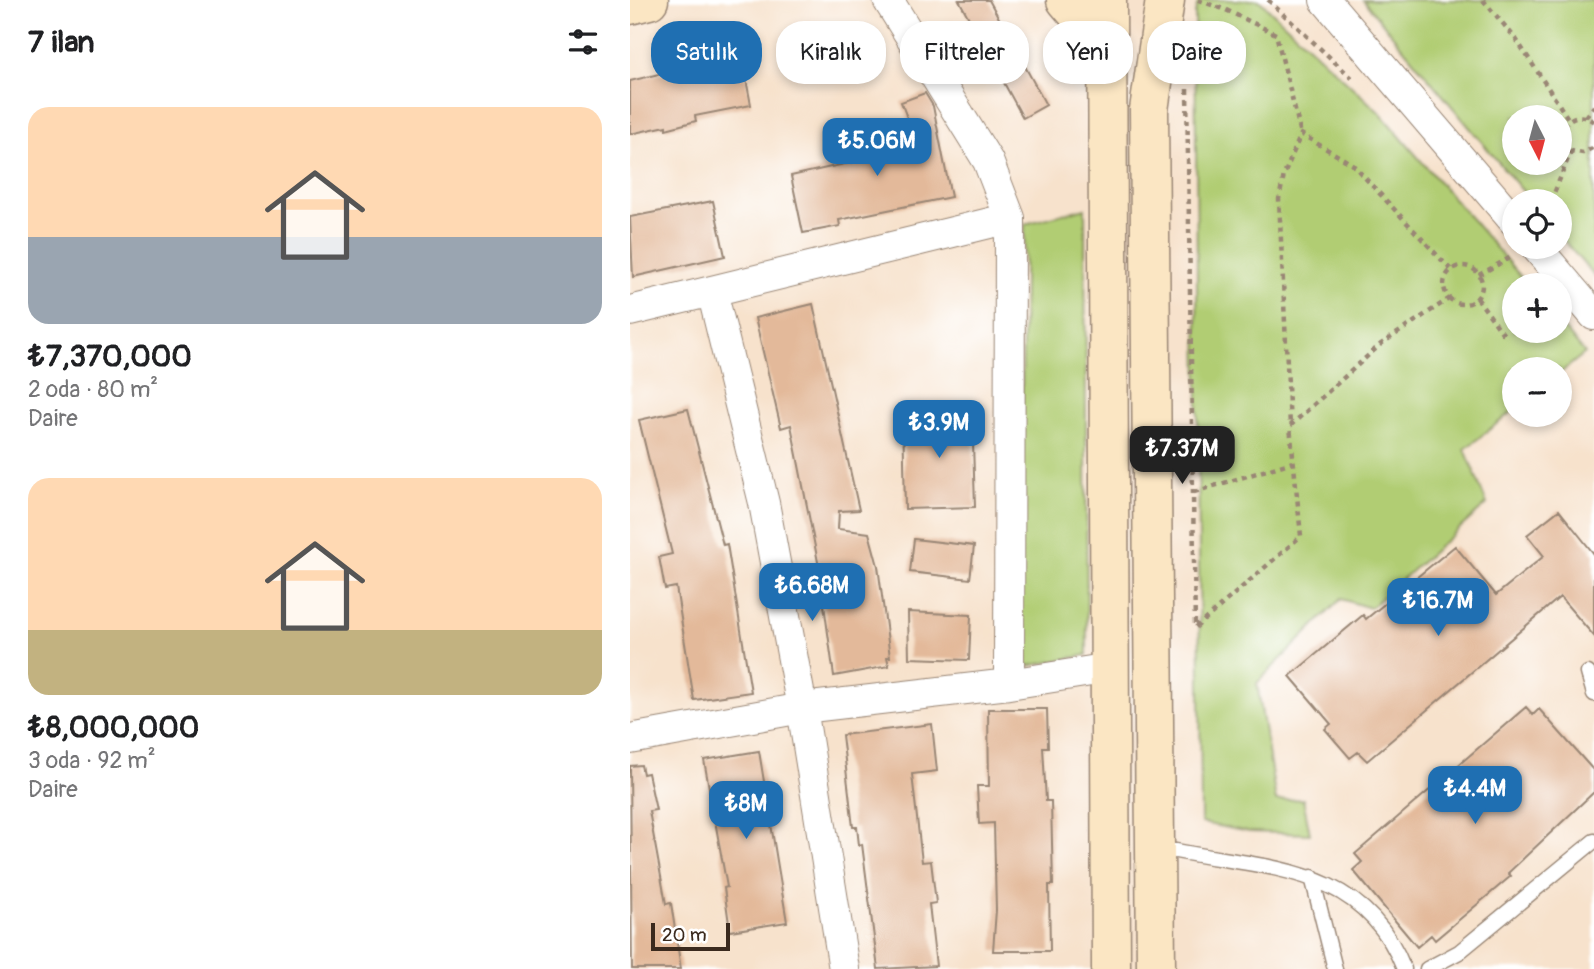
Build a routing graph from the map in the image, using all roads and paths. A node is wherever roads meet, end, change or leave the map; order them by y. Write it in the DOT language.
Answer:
graph roads {
  1 [pos="649,0"];
  2 [pos="888,0"];
  3 [pos="1066,0"];
  4 [pos="1107,0"];
  5 [pos="1165,0"];
  6 [pos="1199,0"];
  7 [pos="1483,0"];
  8 [pos="1330,3"];
  9 [pos="630,5"];
  10 [pos="1084,21"];
  11 [pos="1107,21"];
  12 [pos="1106,84"];
  13 [pos="1187,84"];
  14 [pos="1559,105"];
  15 [pos="1594,106"];
  16 [pos="1586,117"];
  17 [pos="1572,119"];
  18 [pos="1594,122"];
  19 [pos="1301,134"];
  20 [pos="1594,147"];
  21 [pos="1572,151"];
  22 [pos="1502,206"];
  23 [pos="1010,218"];
  24 [pos="1509,259"];
  25 [pos="1538,259"];
  26 [pos="1452,271"];
  27 [pos="1479,275"];
  28 [pos="712,291"];
  29 [pos="1450,298"];
  30 [pos="1477,298"];
  31 [pos="630,310"];
  32 [pos="1594,315"];
  33 [pos="1502,332"];
  34 [pos="1290,426"];
  35 [pos="1293,462"];
  36 [pos="1194,492"];
  37 [pos="1110,668"];
  38 [pos="1588,673"];
  39 [pos="1009,684"];
  40 [pos="1594,694"];
  41 [pos="802,708"];
  42 [pos="630,739"];
  43 [pos="1594,841"];
  44 [pos="1155,851"];
  45 [pos="1312,877"];
  46 [pos="844,969"];
  47 [pos="1111,969"];
  48 [pos="1156,969"];
  49 [pos="1335,969"];
  50 [pos="1404,969"];
  51 [pos="1427,969"];
  1 -- 9 [label="main road"];
  2 -- 23 [label="street"];
  3 -- 10 [label="main road"];
  4 -- 11 [label="main road"];
  5 -- 44 [label="main road"];
  6 -- 19 [label="path"];
  7 -- 14 [label="path"];
  8 -- 22 [label="street"];
  12 -- 37 [label="main road"];
  13 -- 36 [label="path"];
  15 -- 16 [label="path"];
  16 -- 17 [label="path"];
  16 -- 18 [label="path"];
  19 -- 26 [label="path"];
  19 -- 34 [label="path"];
  20 -- 21 [label="path"];
  23 -- 28 [label="street"];
  23 -- 39 [label="street"];
  24 -- 27 [label="path"];
  25 -- 32 [label="street"];
  26 -- 27 [label="path"];
  26 -- 29 [label="path"];
  27 -- 30 [label="path"];
  28 -- 31 [label="street"];
  28 -- 41 [label="street"];
  29 -- 30 [label="path"];
  29 -- 34 [label="path"];
  30 -- 33 [label="path"];
  34 -- 35 [label="path"];
  35 -- 36 [label="path"];
  35 -- 36 [label="path"];
  37 -- 39 [label="street"];
  37 -- 47 [label="main road"];
  38 -- 40 [label="lane"];
  39 -- 41 [label="street"];
  41 -- 42 [label="street"];
  41 -- 46 [label="street"];
  43 -- 51 [label="lane"];
  44 -- 45 [label="lane"];
  44 -- 48 [label="main road"];
  45 -- 49 [label="lane"];
  45 -- 50 [label="lane"];
}
